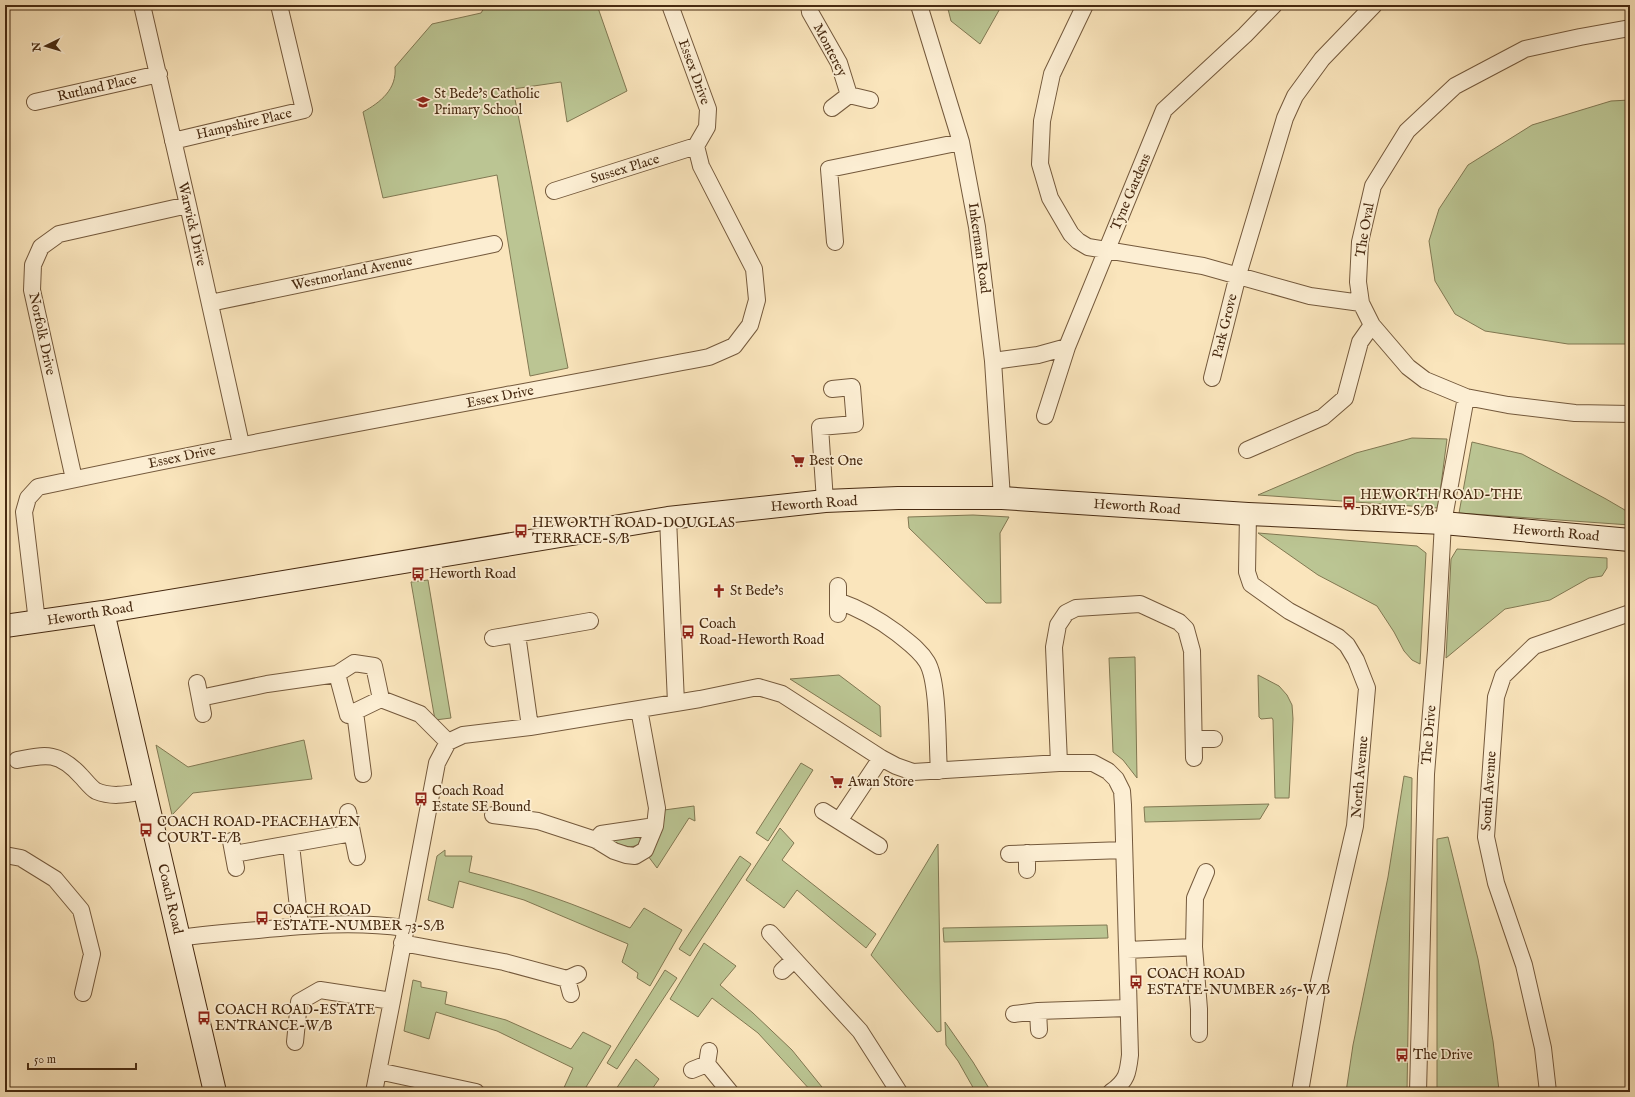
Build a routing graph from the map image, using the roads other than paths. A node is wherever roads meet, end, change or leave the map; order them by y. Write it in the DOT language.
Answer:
graph roads {
  1 [pos="142,5"];
  2 [pos="279,5"];
  3 [pos="670,5"];
  4 [pos="809,5"];
  5 [pos="919,5"];
  6 [pos="1085,5"];
  7 [pos="1274,5"];
  8 [pos="1374,5"];
  9 [pos="1630,28"];
  10 [pos="159,74"];
  11 [pos="849,95"];
  12 [pos="870,100"];
  13 [pos="35,102"];
  14 [pos="832,108"];
  15 [pos="173,141"];
  16 [pos="961,142"];
  17 [pos="696,146"];
  18 [pos="554,191"];
  19 [pos="188,205"];
  20 [pos="835,242"];
  21 [pos="494,244"];
  22 [pos="1106,251"];
  23 [pos="1238,275"];
  24 [pos="210,303"];
  25 [pos="1360,303"];
  26 [pos="1372,325"];
  27 [pos="1067,347"];
  28 [pos="993,360"];
  29 [pos="1212,378"];
  30 [pos="832,389"];
  31 [pos="1466,397"];
  32 [pos="1630,414"];
  33 [pos="1045,416"];
  34 [pos="241,444"];
  35 [pos="1247,450"];
  36 [pos="74,479"];
  37 [pos="1002,498"];
  38 [pos="826,501"];
  39 [pos="1248,514"];
  40 [pos="668,518"];
  41 [pos="1443,523"];
  42 [pos="1630,540"];
  43 [pos="838,600"];
  44 [pos="103,612"];
  45 [pos="1630,614"];
  46 [pos="579,618"];
  47 [pos="37,622"];
  48 [pos="5,626"];
  49 [pos="517,634"];
  50 [pos="494,638"];
  51 [pos="337,674"];
  52 [pos="381,699"];
  53 [pos="676,703"];
  54 [pos="639,709"];
  55 [pos="355,712"];
  56 [pos="203,714"];
  57 [pos="530,727"];
  58 [pos="1194,739"];
  59 [pos="1214,739"];
  60 [pos="448,742"];
  61 [pos="881,758"];
  62 [pos="1194,758"];
  63 [pos="17,760"];
  64 [pos="1059,763"];
  65 [pos="939,771"];
  66 [pos="363,774"];
  67 [pos="145,791"];
  68 [pos="823,811"];
  69 [pos="348,812"];
  70 [pos="493,815"];
  71 [pos="839,821"];
  72 [pos="655,826"];
  73 [pos="352,833"];
  74 [pos="596,840"];
  75 [pos="291,845"];
  76 [pos="879,846"];
  77 [pos="1124,850"];
  78 [pos="1027,853"];
  79 [pos="234,854"];
  80 [pos="1009,854"];
  81 [pos="5,855"];
  82 [pos="357,857"];
  83 [pos="1027,870"];
  84 [pos="1206,872"];
  85 [pos="300,925"];
  86 [pos="770,933"];
  87 [pos="404,936"];
  88 [pos="178,938"];
  89 [pos="1194,947"];
  90 [pos="1127,950"];
  91 [pos="794,960"];
  92 [pos="782,971"];
  93 [pos="572,982"];
  94 [pos="83,992"];
  95 [pos="392,1001"];
  96 [pos="1128,1008"];
  97 [pos="1038,1011"];
  98 [pos="1014,1014"];
  99 [pos="1039,1030"];
  100 [pos="1199,1034"];
  101 [pos="294,1042"];
  102 [pos="692,1070"];
  103 [pos="378,1071"];
  104 [pos="215,1092"];
  105 [pos="374,1092"];
  106 [pos="476,1092"];
  107 [pos="730,1092"];
  108 [pos="899,1092"];
  109 [pos="1111,1092"];
  110 [pos="1300,1092"];
  111 [pos="1418,1092"];
  112 [pos="1548,1092"];
  1 -- 10 [label="street, Warwick Drive"];
  2 -- 15 [label="street, Hampshire Place"];
  3 -- 17 [label="street, Essex Drive"];
  4 -- 11 [label="street, Monterey"];
  5 -- 16 [label="street, Inkerman Road"];
  6 -- 22 [label="street"];
  7 -- 22 [label="street, Tyne Gardens"];
  8 -- 23 [label="street, Park Grove"];
  9 -- 25 [label="street, The Oval"];
  10 -- 13 [label="street, Rutland Place"];
  10 -- 15 [label="street, Warwick Drive"];
  11 -- 12 [label="street, Monterey"];
  11 -- 14 [label="street, Monterey"];
  15 -- 19 [label="street, Warwick Drive"];
  16 -- 20 [label="street"];
  16 -- 28 [label="street, Inkerman Road"];
  17 -- 18 [label="street, Sussex Place"];
  17 -- 34 [label="street, Essex Drive"];
  19 -- 24 [label="street, Warwick Drive"];
  19 -- 36 [label="street, Norfolk Drive"];
  21 -- 24 [label="street, Westmorland Avenue"];
  22 -- 23 [label="street"];
  22 -- 27 [label="street, Tyne Gardens"];
  23 -- 25 [label="street"];
  23 -- 29 [label="street, Park Grove"];
  24 -- 34 [label="street, Warwick Drive"];
  25 -- 26 [label="street, The Oval"];
  26 -- 31 [label="street, The Oval"];
  26 -- 35 [label="street"];
  27 -- 28 [label="street"];
  27 -- 33 [label="street, Tyne Gardens"];
  28 -- 37 [label="street, Inkerman Road"];
  30 -- 38 [label="street"];
  31 -- 32 [label="street, The Oval"];
  31 -- 41 [label="street, The Drive"];
  34 -- 36 [label="street, Essex Drive"];
  36 -- 47 [label="street, Essex Drive"];
  37 -- 38 [label="street, Heworth Road"];
  37 -- 39 [label="street, Heworth Road"];
  38 -- 40 [label="street, Heworth Road"];
  39 -- 41 [label="street, Heworth Road"];
  39 -- 110 [label="street, North Avenue"];
  40 -- 44 [label="street, Heworth Road"];
  40 -- 53 [label="street"];
  41 -- 42 [label="street, Heworth Road"];
  41 -- 111 [label="street, The Drive"];
  43 -- 65 [label="street"];
  44 -- 47 [label="street, Heworth Road"];
  44 -- 67 [label="street, Coach Road"];
  45 -- 112 [label="street, South Avenue"];
  46 -- 49 [label="street"];
  47 -- 48 [label="street, Heworth Road"];
  49 -- 50 [label="street"];
  49 -- 57 [label="street"];
  51 -- 52 [label="street"];
  51 -- 55 [label="street"];
  51 -- 56 [label="street"];
  52 -- 55 [label="street"];
  52 -- 60 [label="street"];
  53 -- 54 [label="street"];
  53 -- 61 [label="street"];
  54 -- 57 [label="street"];
  54 -- 72 [label="street"];
  55 -- 66 [label="street"];
  57 -- 60 [label="street"];
  58 -- 59 [label="street"];
  58 -- 62 [label="street"];
  58 -- 64 [label="street"];
  60 -- 87 [label="street"];
  61 -- 65 [label="street"];
  61 -- 71 [label="street"];
  63 -- 67 [label="street"];
  64 -- 65 [label="street"];
  64 -- 77 [label="street"];
  67 -- 88 [label="street, Coach Road"];
  68 -- 71 [label="street"];
  69 -- 73 [label="street"];
  70 -- 74 [label="street"];
  71 -- 76 [label="street"];
  72 -- 74 [label="street"];
  72 -- 74 [label="street"];
  73 -- 75 [label="street"];
  73 -- 82 [label="street"];
  75 -- 79 [label="street"];
  75 -- 85 [label="street"];
  77 -- 78 [label="street"];
  77 -- 90 [label="street"];
  78 -- 80 [label="street"];
  78 -- 83 [label="street"];
  81 -- 94 [label="street"];
  84 -- 89 [label="street"];
  85 -- 87 [label="street"];
  85 -- 88 [label="street"];
  86 -- 91 [label="street"];
  87 -- 93 [label="street"];
  87 -- 95 [label="street"];
  88 -- 104 [label="street, Coach Road"];
  89 -- 90 [label="street"];
  89 -- 100 [label="street"];
  90 -- 96 [label="street"];
  91 -- 92 [label="street"];
  91 -- 108 [label="street"];
  95 -- 101 [label="street"];
  95 -- 103 [label="street"];
  96 -- 97 [label="street"];
  96 -- 109 [label="street"];
  97 -- 98 [label="street"];
  97 -- 99 [label="street"];
  102 -- 107 [label="street"];
  103 -- 105 [label="street"];
  103 -- 106 [label="street"];
}
